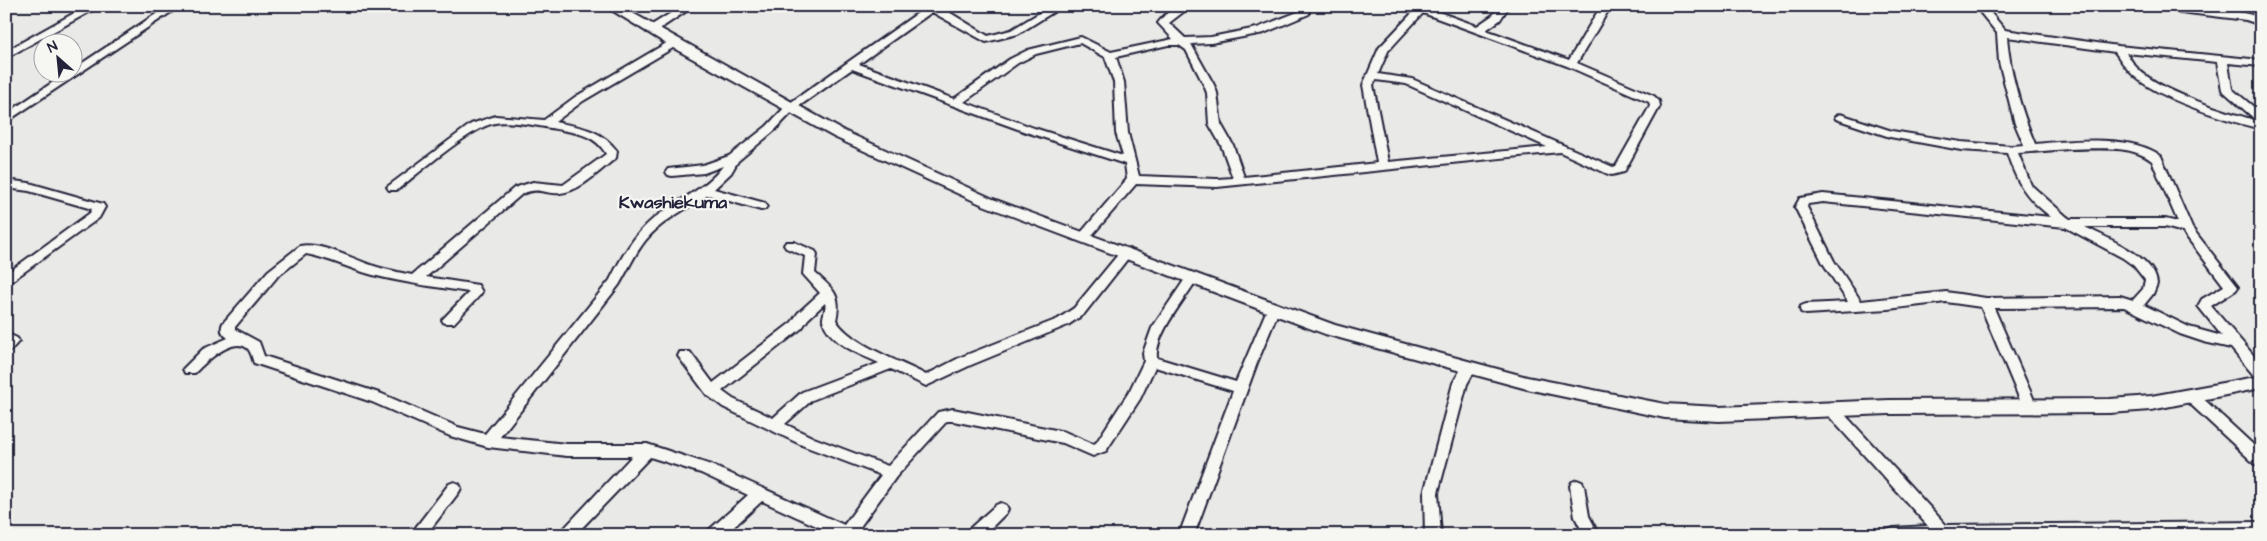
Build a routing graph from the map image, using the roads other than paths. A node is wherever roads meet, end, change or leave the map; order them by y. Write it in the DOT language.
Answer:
graph roads {
  1 [pos="95,6"];
  2 [pos="175,6"];
  3 [pos="611,6"];
  4 [pos="689,6"];
  5 [pos="1058,6"];
  6 [pos="1186,6"];
  7 [pos="1504,6"];
  8 [pos="1606,6"];
  9 [pos="1980,6"];
  10 [pos="2155,6"];
  11 [pos="2212,6"];
  12 [pos="932,7"];
  13 [pos="1415,7"];
  14 [pos="1306,12"];
  15 [pos="2225,14"];
  16 [pos="2261,22"];
  17 [pos="652,30"];
  18 [pos="1477,31"];
  19 [pos="2002,33"];
  20 [pos="1182,41"];
  21 [pos="674,43"];
  22 [pos="2118,49"];
  23 [pos="6,55"];
  24 [pos="1110,55"];
  25 [pos="2222,59"];
  26 [pos="2261,63"];
  27 [pos="1571,64"];
  28 [pos="852,65"];
  29 [pos="1371,76"];
  30 [pos="956,103"];
  31 [pos="791,107"];
  32 [pos="1840,117"];
  33 [pos="6,119"];
  34 [pos="2261,119"];
  35 [pos="546,124"];
  36 [pos="2261,126"];
  37 [pos="2030,147"];
  38 [pos="1560,149"];
  39 [pos="2011,150"];
  40 [pos="733,159"];
  41 [pos="1130,162"];
  42 [pos="1383,167"];
  43 [pos="672,172"];
  44 [pos="1134,180"];
  45 [pos="1240,181"];
  46 [pos="6,184"];
  47 [pos="393,187"];
  48 [pos="706,191"];
  49 [pos="761,206"];
  50 [pos="2068,223"];
  51 [pos="2187,229"];
  52 [pos="1083,238"];
  53 [pos="790,245"];
  54 [pos="1125,254"];
  55 [pos="1191,279"];
  56 [pos="414,280"];
  57 [pos="6,281"];
  58 [pos="828,293"];
  59 [pos="1986,303"];
  60 [pos="2135,305"];
  61 [pos="1858,306"];
  62 [pos="1806,309"];
  63 [pos="1273,310"];
  64 [pos="449,320"];
  65 [pos="6,338"];
  66 [pos="244,341"];
  67 [pos="2234,344"];
  68 [pos="6,346"];
  69 [pos="685,356"];
  70 [pos="1151,361"];
  71 [pos="892,363"];
  72 [pos="1469,368"];
  73 [pos="190,369"];
  74 [pos="2261,374"];
  75 [pos="2261,382"];
  76 [pos="1241,389"];
  77 [pos="712,391"];
  78 [pos="2191,396"];
  79 [pos="2030,408"];
  80 [pos="1831,409"];
  81 [pos="773,426"];
  82 [pos="488,441"];
  83 [pos="647,450"];
  84 [pos="2261,461"];
  85 [pos="891,473"];
  86 [pos="1577,486"];
  87 [pos="454,488"];
  88 [pos="760,494"];
  89 [pos="1001,510"];
  90 [pos="2261,528"];
  91 [pos="1944,533"];
  92 [pos="850,534"];
  93 [pos="417,535"];
  94 [pos="565,535"];
  95 [pos="714,535"];
  96 [pos="973,535"];
  97 [pos="1186,535"];
  98 [pos="1433,535"];
  99 [pos="1592,535"];
  100 [pos="1893,535"];
  1 -- 23 [label="street"];
  2 -- 33 [label="street"];
  3 -- 17 [label="street"];
  4 -- 17 [label="street"];
  5 -- 12 [label="street"];
  6 -- 20 [label="street"];
  7 -- 18 [label="street"];
  8 -- 27 [label="street"];
  9 -- 19 [label="street"];
  10 -- 15 [label="street"];
  11 -- 15 [label="street"];
  12 -- 28 [label="street"];
  13 -- 18 [label="street"];
  13 -- 29 [label="street"];
  14 -- 20 [label="street"];
  15 -- 16 [label="street"];
  17 -- 21 [label="street"];
  18 -- 27 [label="street"];
  19 -- 22 [label="street"];
  19 -- 37 [label="street"];
  20 -- 24 [label="street"];
  20 -- 45 [label="street"];
  21 -- 31 [label="street"];
  21 -- 35 [label="street"];
  22 -- 25 [label="street"];
  22 -- 36 [label="street"];
  24 -- 30 [label="street"];
  24 -- 41 [label="street"];
  25 -- 26 [label="street"];
  25 -- 34 [label="street"];
  27 -- 38 [label="street"];
  28 -- 30 [label="street"];
  28 -- 31 [label="street"];
  29 -- 38 [label="street"];
  29 -- 42 [label="street"];
  30 -- 41 [label="street"];
  31 -- 40 [label="street"];
  31 -- 52 [label="street"];
  32 -- 39 [label="street"];
  35 -- 47 [label="street"];
  35 -- 56 [label="street"];
  37 -- 39 [label="street"];
  37 -- 51 [label="street"];
  38 -- 42 [label="street"];
  39 -- 50 [label="street"];
  40 -- 43 [label="street"];
  40 -- 48 [label="street"];
  41 -- 44 [label="street"];
  42 -- 45 [label="street"];
  44 -- 45 [label="street"];
  44 -- 52 [label="street"];
  46 -- 57 [label="street"];
  48 -- 49 [label="street"];
  48 -- 82 [label="street"];
  50 -- 51 [label="street"];
  50 -- 60 [label="street"];
  50 -- 61 [label="street"];
  51 -- 67 [label="street"];
  52 -- 54 [label="street"];
  53 -- 58 [label="street"];
  54 -- 55 [label="street"];
  54 -- 71 [label="street"];
  55 -- 63 [label="street"];
  55 -- 70 [label="street"];
  56 -- 64 [label="street"];
  56 -- 66 [label="street"];
  58 -- 71 [label="street"];
  58 -- 77 [label="street"];
  59 -- 60 [label="street"];
  59 -- 61 [label="street"];
  59 -- 79 [label="street"];
  60 -- 67 [label="street"];
  61 -- 62 [label="street"];
  63 -- 72 [label="street"];
  63 -- 76 [label="street"];
  65 -- 68 [label="street"];
  66 -- 73 [label="street"];
  66 -- 82 [label="street"];
  67 -- 74 [label="street"];
  69 -- 77 [label="street"];
  70 -- 76 [label="street"];
  70 -- 85 [label="street"];
  71 -- 81 [label="street"];
  72 -- 80 [label="street"];
  72 -- 98 [label="street"];
  75 -- 78 [label="street"];
  76 -- 97 [label="street"];
  77 -- 81 [label="street"];
  78 -- 79 [label="street"];
  78 -- 84 [label="street"];
  79 -- 80 [label="street"];
  80 -- 91 [label="street"];
  81 -- 85 [label="street"];
  82 -- 83 [label="street"];
  83 -- 88 [label="street"];
  83 -- 94 [label="street"];
  85 -- 92 [label="street"];
  86 -- 99 [label="street"];
  87 -- 93 [label="street"];
  88 -- 92 [label="street"];
  88 -- 95 [label="street"];
  89 -- 96 [label="street"];
  90 -- 91 [label="street"];
  91 -- 100 [label="street"];
}
